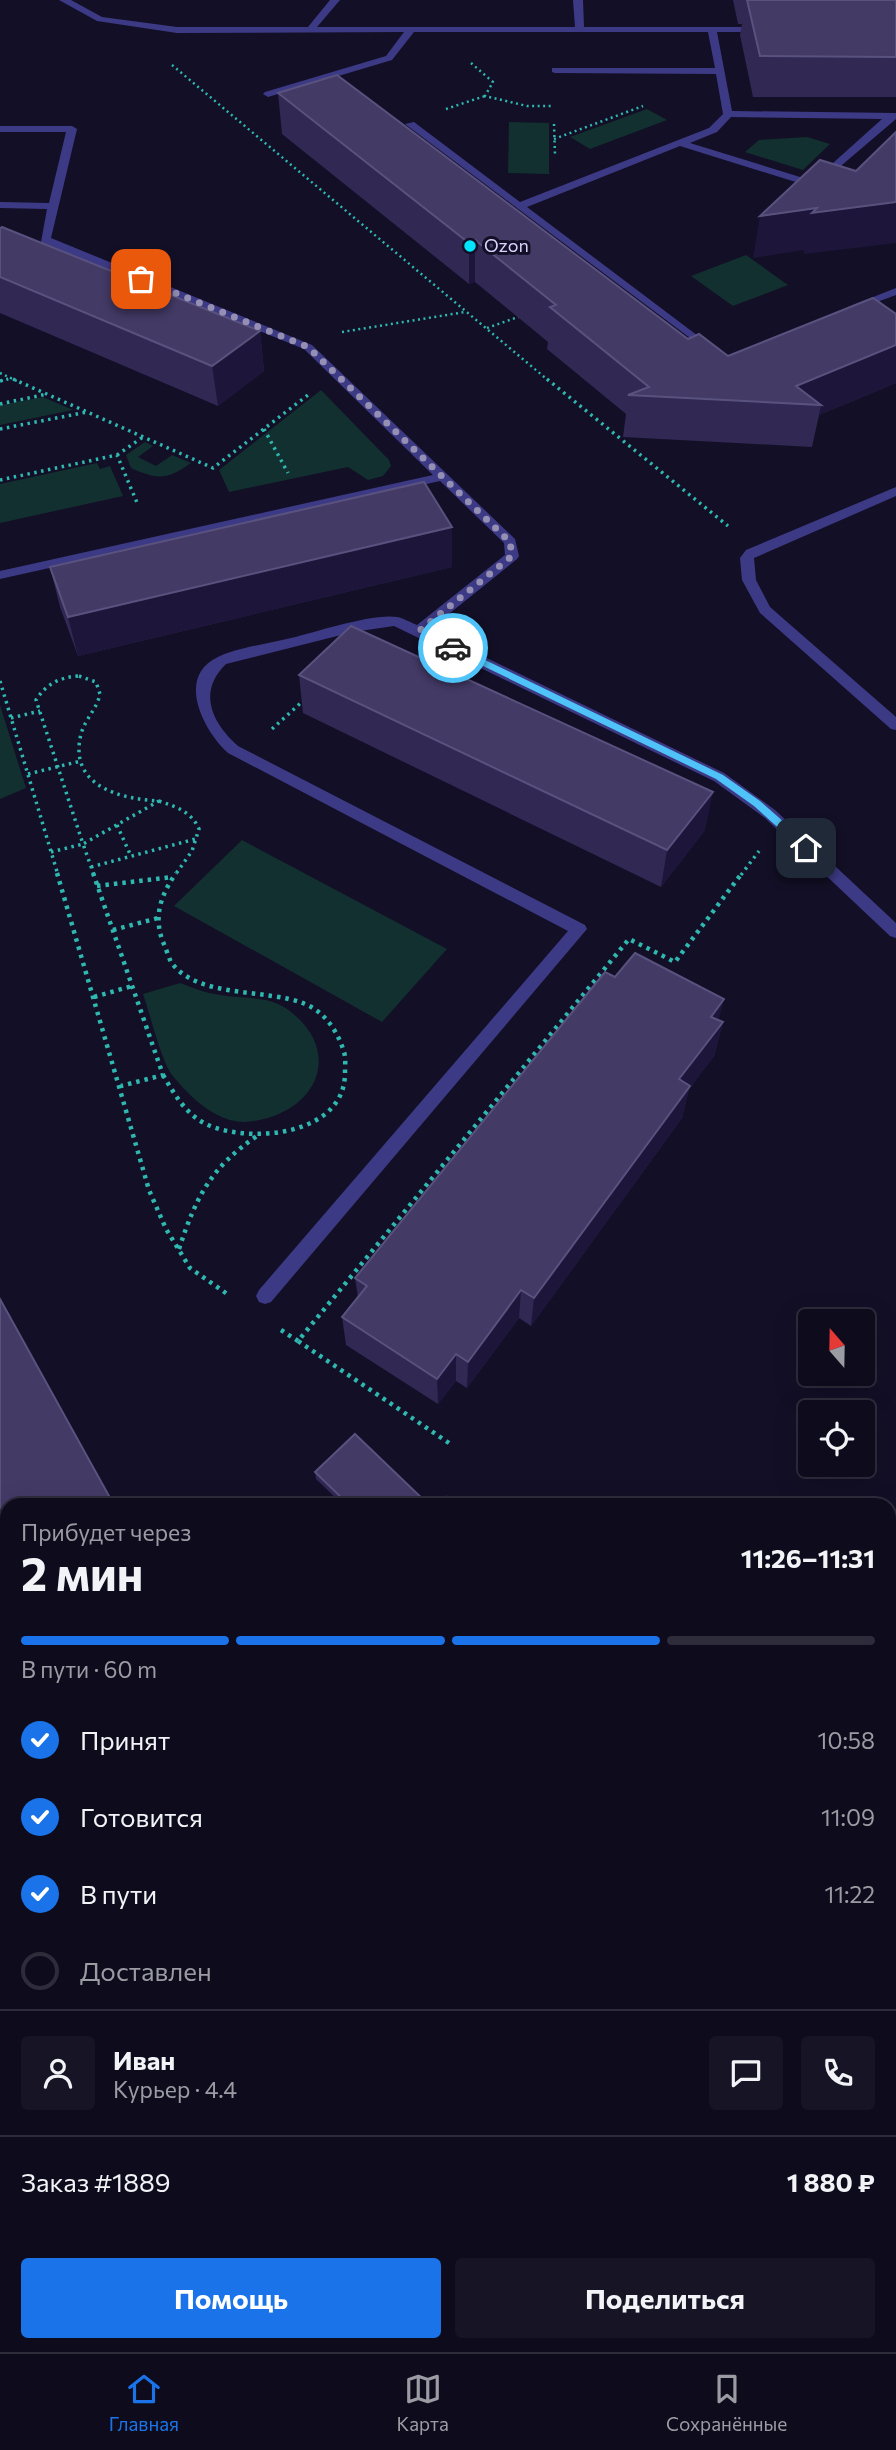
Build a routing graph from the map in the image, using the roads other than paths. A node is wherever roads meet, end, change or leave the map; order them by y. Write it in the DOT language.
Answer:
graph roads {
  1 [pos="64,0"];
  2 [pos="335,0"];
  3 [pos="578,0"];
  4 [pos="712,29"];
  5 [pos="778,29"];
  6 [pos="310,30"];
  7 [pos="411,30"];
  8 [pos="580,30"];
  9 [pos="555,70"];
  10 [pos="720,71"];
  11 [pos="268,94"];
  12 [pos="728,114"];
  13 [pos="894,116"];
  14 [pos="410,124"];
  15 [pos="0,129"];
  16 [pos="680,143"];
  17 [pos="0,205"];
  18 [pos="53,206"];
  19 [pos="519,206"];
  20 [pos="896,291"];
  21 [pos="845,311"];
  22 [pos="723,360"];
  23 [pos="442,477"];
  24 [pos="896,492"];
  25 [pos="0,575"];
  26 [pos="419,631"];
  27 [pos="896,725"];
  28 [pos="896,932"];
  29 [pos="265,1296"];
  1 -- 6 [label="street"];
  2 -- 6 [label="street"];
  3 -- 8 [label="street"];
  4 -- 5 [label="street"];
  4 -- 8 [label="street"];
  4 -- 10 [label="street"];
  6 -- 7 [label="street"];
  7 -- 8 [label="street"];
  7 -- 11 [label="street"];
  9 -- 10 [label="street"];
  10 -- 12 [label="street"];
  12 -- 13 [label="street"];
  12 -- 16 [label="street"];
  13 -- 16 [label="street"];
  14 -- 19 [label="street"];
  15 -- 18 [label="street"];
  16 -- 19 [label="street"];
  17 -- 18 [label="street"];
  18 -- 23 [label="street"];
  19 -- 22 [label="street"];
  20 -- 21 [label="street"];
  23 -- 25 [label="street"];
  23 -- 26 [label="street"];
  24 -- 27 [label="street"];
  26 -- 28 [label="street"];
  26 -- 29 [label="street"];
}
